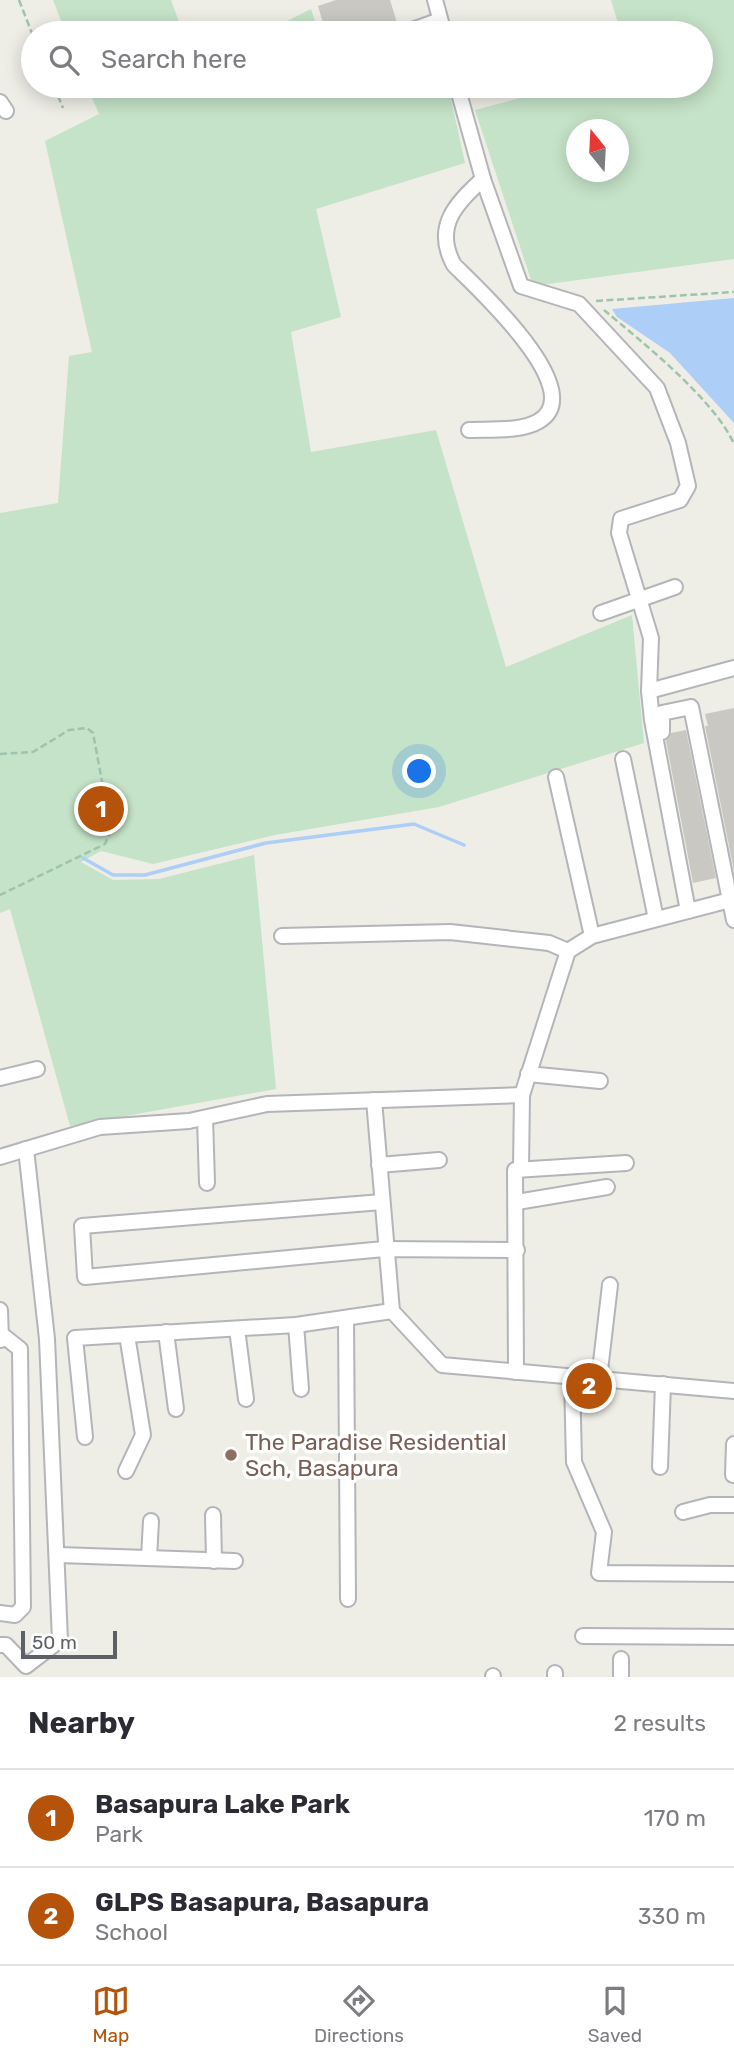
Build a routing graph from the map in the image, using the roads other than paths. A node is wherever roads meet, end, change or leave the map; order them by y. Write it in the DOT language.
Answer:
graph roads {
  1 [pos="435,0"];
  2 [pos="440,21"];
  3 [pos="460,98"];
  4 [pos="483,179"];
  5 [pos="469,430"];
  6 [pos="676,587"];
  7 [pos="640,600"];
  8 [pos="601,613"];
  9 [pos="734,668"];
  10 [pos="649,691"];
  11 [pos="623,759"];
  12 [pos="556,777"];
  13 [pos="731,900"];
  14 [pos="691,910"];
  15 [pos="656,919"];
  16 [pos="734,920"];
  17 [pos="282,936"];
  18 [pos="592,936"];
  19 [pos="568,951"];
  20 [pos="37,1069"];
  21 [pos="528,1074"];
  22 [pos="0,1079"];
  23 [pos="600,1081"];
  24 [pos="522,1095"];
  25 [pos="374,1100"];
  26 [pos="205,1118"];
  27 [pos="26,1149"];
  28 [pos="0,1157"];
  29 [pos="439,1160"];
  30 [pos="626,1163"];
  31 [pos="379,1165"];
  32 [pos="521,1168"];
  33 [pos="206,1183"];
  34 [pos="607,1187"];
  35 [pos="382,1202"];
  36 [pos="517,1202"];
  37 [pos="384,1250"];
  38 [pos="517,1250"];
  39 [pos="610,1285"];
  40 [pos="0,1310"];
  41 [pos="392,1311"];
  42 [pos="346,1319"];
  43 [pos="296,1325"];
  44 [pos="237,1329"];
  45 [pos="166,1332"];
  46 [pos="127,1335"];
  47 [pos="1,1339"];
  48 [pos="516,1372"];
  49 [pos="572,1377"];
  50 [pos="599,1379"];
  51 [pos="663,1384"];
  52 [pos="301,1389"];
  53 [pos="734,1391"];
  54 [pos="246,1399"];
  55 [pos="176,1409"];
  56 [pos="85,1437"];
  57 [pos="734,1444"];
  58 [pos="660,1467"];
  59 [pos="126,1471"];
  60 [pos="733,1475"];
  61 [pos="734,1505"];
  62 [pos="683,1512"];
  63 [pos="213,1515"];
  64 [pos="150,1521"];
  65 [pos="58,1555"];
  66 [pos="149,1558"];
  67 [pos="214,1561"];
  68 [pos="235,1561"];
  69 [pos="734,1574"];
  70 [pos="348,1599"];
  71 [pos="0,1613"];
  72 [pos="583,1636"];
  73 [pos="734,1637"];
  74 [pos="0,1645"];
  75 [pos="621,1659"];
  76 [pos="621,1677"];
  1 -- 2 [label="street"];
  3 -- 4 [label="street"];
  4 -- 5 [label="street"];
  4 -- 7 [label="street"];
  6 -- 7 [label="street"];
  7 -- 8 [label="street"];
  7 -- 10 [label="street"];
  9 -- 10 [label="street"];
  10 -- 14 [label="street"];
  11 -- 15 [label="street"];
  12 -- 18 [label="street"];
  13 -- 14 [label="street"];
  13 -- 14 [label="street"];
  13 -- 16 [label="street"];
  14 -- 15 [label="street"];
  15 -- 18 [label="street"];
  17 -- 19 [label="street"];
  18 -- 19 [label="street"];
  19 -- 21 [label="street"];
  20 -- 22 [label="street"];
  21 -- 23 [label="street"];
  21 -- 24 [label="street"];
  24 -- 25 [label="street"];
  24 -- 32 [label="street"];
  25 -- 26 [label="street"];
  25 -- 31 [label="street"];
  26 -- 27 [label="street"];
  26 -- 33 [label="street"];
  27 -- 28 [label="street"];
  27 -- 65 [label="street"];
  29 -- 31 [label="street"];
  30 -- 32 [label="street"];
  31 -- 35 [label="street"];
  32 -- 36 [label="street"];
  34 -- 36 [label="street"];
  35 -- 37 [label="street"];
  35 -- 37 [label="street"];
  36 -- 38 [label="street"];
  37 -- 38 [label="street"];
  37 -- 41 [label="street"];
  38 -- 48 [label="street"];
  39 -- 50 [label="street"];
  40 -- 47 [label="street"];
  41 -- 42 [label="street"];
  41 -- 48 [label="street"];
  42 -- 43 [label="street"];
  42 -- 70 [label="street"];
  43 -- 44 [label="street"];
  43 -- 52 [label="street"];
  44 -- 45 [label="street"];
  44 -- 54 [label="street"];
  45 -- 46 [label="street"];
  45 -- 55 [label="street"];
  46 -- 56 [label="street"];
  46 -- 59 [label="street"];
  47 -- 71 [label="street"];
  48 -- 49 [label="street"];
  49 -- 50 [label="street"];
  49 -- 69 [label="street"];
  50 -- 51 [label="street"];
  51 -- 53 [label="street"];
  51 -- 58 [label="street"];
  57 -- 60 [label="street"];
  61 -- 62 [label="street"];
  63 -- 67 [label="street"];
  64 -- 66 [label="street"];
  65 -- 66 [label="street"];
  65 -- 74 [label="street"];
  66 -- 67 [label="street"];
  67 -- 68 [label="street"];
  72 -- 73 [label="street"];
  75 -- 76 [label="street"];
}
